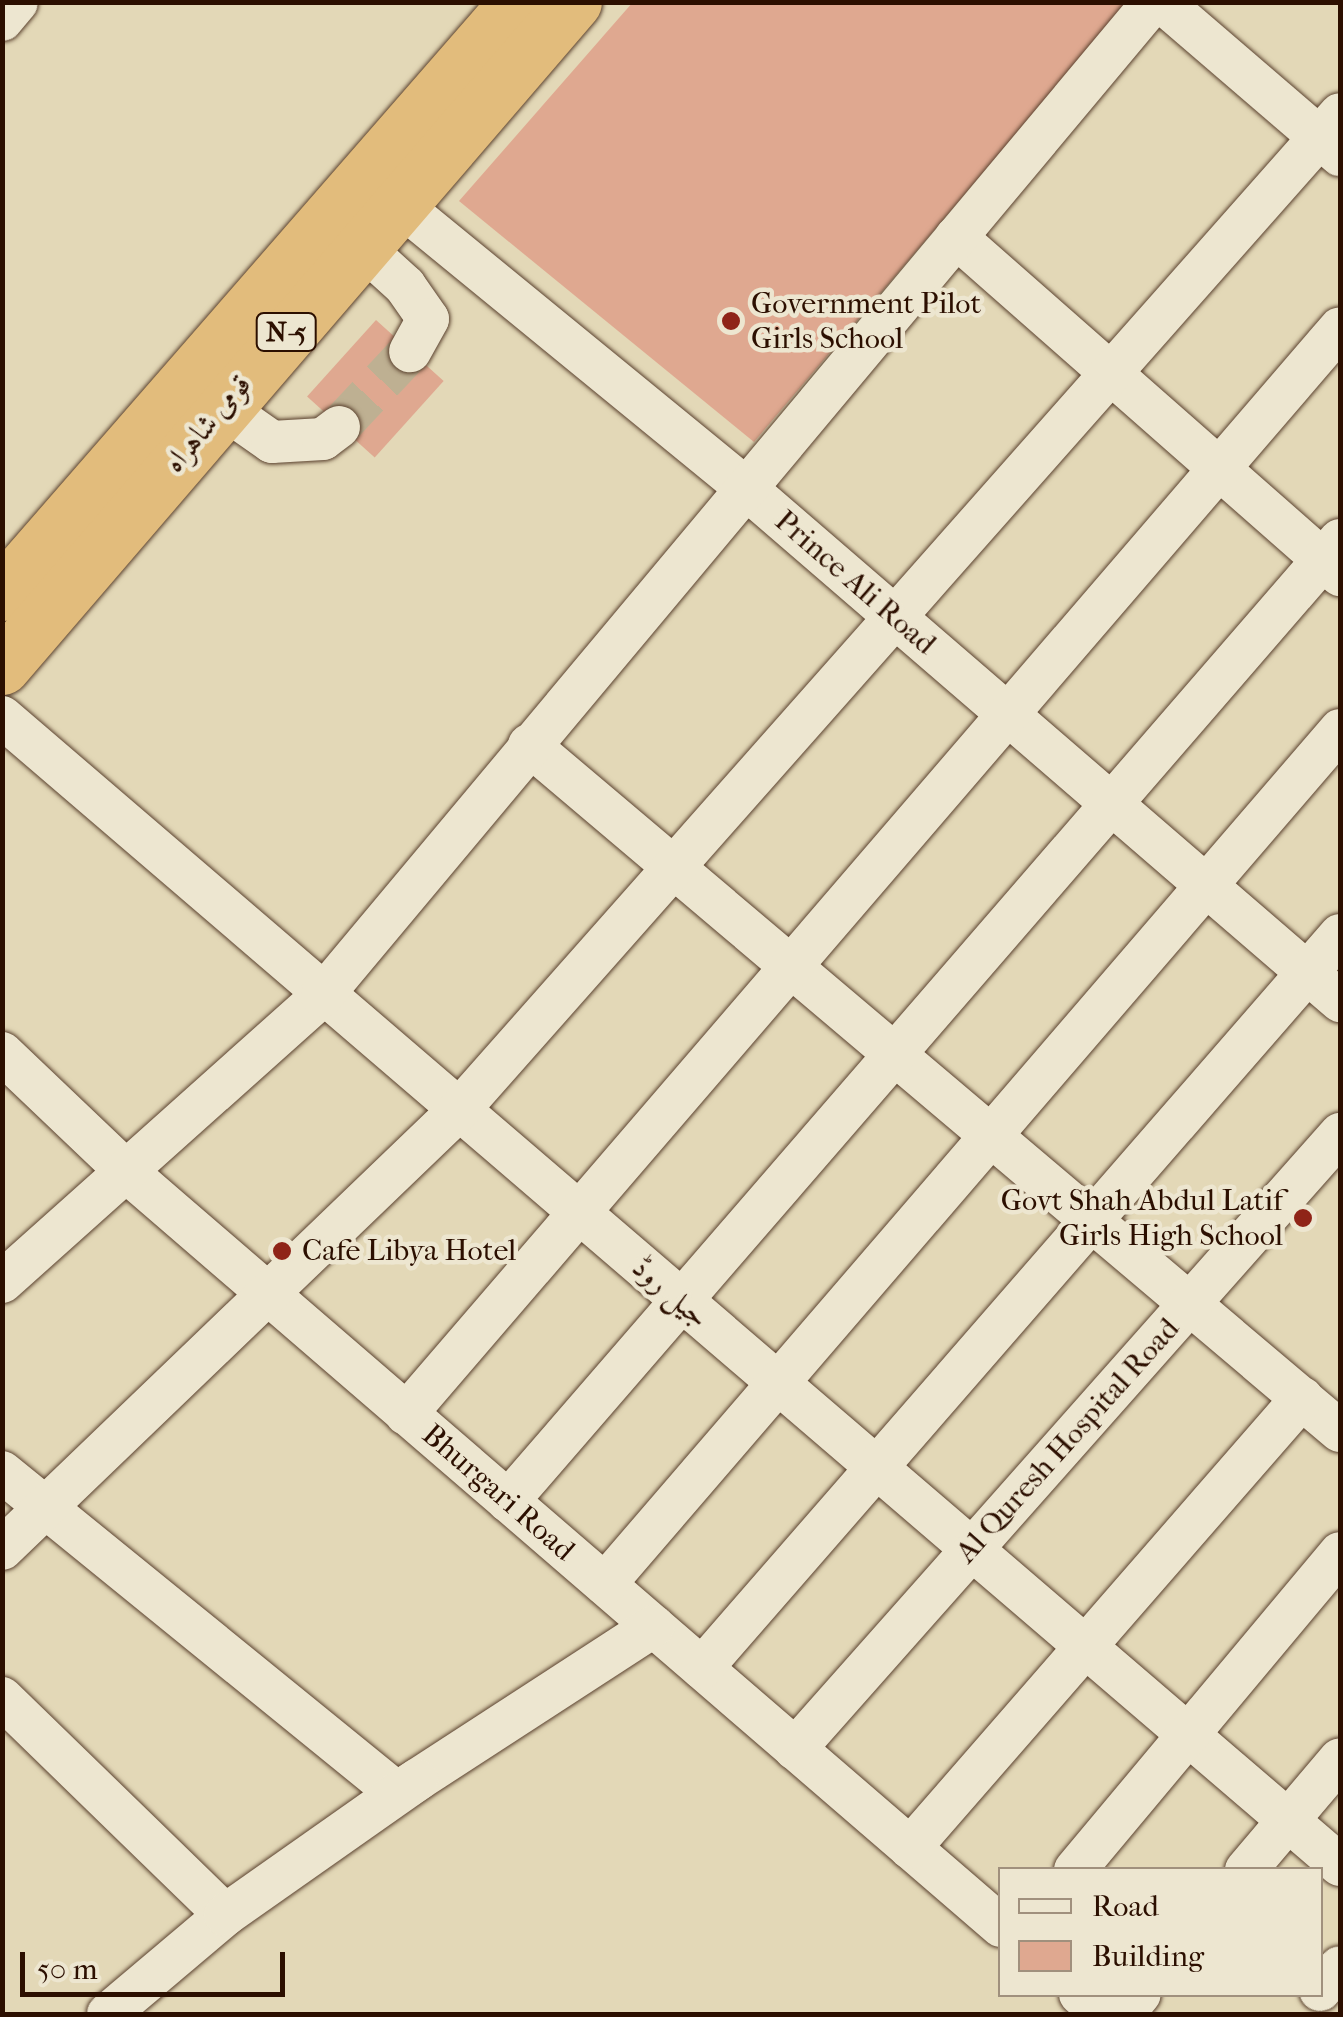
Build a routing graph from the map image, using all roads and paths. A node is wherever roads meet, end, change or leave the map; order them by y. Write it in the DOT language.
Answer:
graph roads {
  1 [pos="18,2"];
  2 [pos="517,2"];
  3 [pos="574,2"];
  4 [pos="1153,2"];
  5 [pos="1162,2"];
  6 [pos="2,20"];
  7 [pos="1334,136"];
  8 [pos="379,188"];
  9 [pos="956,237"];
  10 [pos="360,245"];
  11 [pos="1340,328"];
  12 [pos="410,351"];
  13 [pos="1111,373"];
  14 [pos="222,407"];
  15 [pos="339,427"];
  16 [pos="1220,469"];
  17 [pos="749,492"];
  18 [pos="82,536"];
  19 [pos="1335,559"];
  20 [pos="2,593"];
  21 [pos="895,617"];
  22 [pos="2,666"];
  23 [pos="1008,714"];
  24 [pos="2,716"];
  25 [pos="1340,730"];
  26 [pos="529,745"];
  27 [pos="1112,804"];
  28 [pos="674,866"];
  29 [pos="1206,886"];
  30 [pos="1340,935"];
  31 [pos="792,966"];
  32 [pos="1308,972"];
  33 [pos="322,996"];
  34 [pos="1340,1001"];
  35 [pos="2,1052"];
  36 [pos="896,1053"];
  37 [pos="458,1111"];
  38 [pos="992,1134"];
  39 [pos="1340,1134"];
  40 [pos="128,1172"];
  41 [pos="578,1215"];
  42 [pos="1093,1220"];
  43 [pos="2,1282"];
  44 [pos="269,1293"];
  45 [pos="680,1302"];
  46 [pos="1191,1302"];
  47 [pos="776,1385"];
  48 [pos="1302,1398"];
  49 [pos="406,1414"];
  50 [pos="1340,1431"];
  51 [pos="876,1469"];
  52 [pos="2,1472"];
  53 [pos="508,1501"];
  54 [pos="49,1509"];
  55 [pos="2,1549"];
  56 [pos="971,1550"];
  57 [pos="1340,1553"];
  58 [pos="605,1584"];
  59 [pos="654,1626"];
  60 [pos="1085,1648"];
  61 [pos="702,1668"];
  62 [pos="2,1698"];
  63 [pos="1188,1735"];
  64 [pos="795,1749"];
  65 [pos="1340,1759"];
  66 [pos="417,1780"];
  67 [pos="1288,1821"];
  68 [pos="910,1848"];
  69 [pos="1340,1865"];
  70 [pos="1077,1867"];
  71 [pos="1249,1867"];
  72 [pos="226,1915"];
  73 [pos="998,1924"];
  74 [pos="1340,1967"];
  75 [pos="1323,1987"];
  76 [pos="1083,1997"];
  77 [pos="108,2014"];
  78 [pos="1103,2014"];
  1 -- 6 [label="street"];
  2 -- 8 [label="highway, قومی شاہراہ / N-5"];
  3 -- 8 [label="highway, قومی شاہراہ / N-5"];
  4 -- 9 [label="street"];
  5 -- 7 [label="street"];
  7 -- 13 [label="street"];
  8 -- 10 [label="highway, قومی شاہراہ / N-5"];
  8 -- 17 [label="street, Prince Ali Road"];
  8 -- 18 [label="highway, قومی شاہراہ / N-5"];
  9 -- 13 [label="street"];
  9 -- 17 [label="street"];
  10 -- 12 [label="street"];
  10 -- 14 [label="highway, قومی شاہراہ / N-5"];
  11 -- 16 [label="street"];
  13 -- 16 [label="street"];
  13 -- 21 [label="street"];
  14 -- 15 [label="street"];
  14 -- 18 [label="highway, قومی شاہراہ / N-5"];
  16 -- 19 [label="street"];
  16 -- 23 [label="street"];
  17 -- 21 [label="street, Prince Ali Road"];
  17 -- 26 [label="street"];
  18 -- 20 [label="highway, قومی شاہراہ / N-5"];
  18 -- 22 [label="highway, قومی شاہراہ / N-5"];
  19 -- 27 [label="street"];
  21 -- 23 [label="street, Prince Ali Road"];
  21 -- 28 [label="street"];
  23 -- 27 [label="street, Prince Ali Road"];
  23 -- 31 [label="street"];
  24 -- 33 [label="street, جیل روڈ"];
  25 -- 29 [label="street"];
  26 -- 28 [label="street"];
  26 -- 33 [label="street"];
  27 -- 29 [label="street, Prince Ali Road"];
  27 -- 36 [label="street"];
  28 -- 31 [label="street"];
  28 -- 37 [label="street"];
  29 -- 32 [label="street, Prince Ali Road"];
  29 -- 38 [label="street"];
  30 -- 32 [label="street"];
  31 -- 36 [label="street"];
  31 -- 41 [label="street"];
  32 -- 34 [label="street, Prince Ali Road"];
  32 -- 42 [label="street"];
  33 -- 37 [label="street, جیل روڈ"];
  33 -- 40 [label="street"];
  35 -- 40 [label="street, Bhurgari Road"];
  36 -- 38 [label="street"];
  36 -- 45 [label="street"];
  37 -- 41 [label="street, جیل روڈ"];
  37 -- 44 [label="street"];
  38 -- 42 [label="street"];
  38 -- 47 [label="street"];
  39 -- 46 [label="street, Al Quresh Hospital Road"];
  40 -- 43 [label="street"];
  40 -- 44 [label="street, Bhurgari Road"];
  41 -- 45 [label="street, جیل روڈ"];
  41 -- 49 [label="street"];
  42 -- 46 [label="street"];
  42 -- 51 [label="street"];
  44 -- 49 [label="street, Bhurgari Road"];
  44 -- 54 [label="street"];
  45 -- 47 [label="street, جیل روڈ"];
  45 -- 53 [label="street"];
  46 -- 48 [label="street"];
  46 -- 56 [label="street, Al Quresh Hospital Road"];
  47 -- 51 [label="street, جیل روڈ"];
  47 -- 58 [label="street"];
  48 -- 50 [label="street"];
  48 -- 60 [label="street"];
  49 -- 53 [label="street, Bhurgari Road"];
  51 -- 56 [label="street, جیل روڈ"];
  51 -- 61 [label="street"];
  52 -- 54 [label="street"];
  53 -- 58 [label="street, Bhurgari Road"];
  54 -- 55 [label="street"];
  54 -- 66 [label="street"];
  56 -- 60 [label="street, جیل روڈ"];
  56 -- 64 [label="street, Al Quresh Hospital Road"];
  57 -- 63 [label="street"];
  58 -- 59 [label="street, Bhurgari Road"];
  59 -- 61 [label="street, Bhurgari Road"];
  59 -- 66 [label="street"];
  60 -- 63 [label="street, جیل روڈ"];
  60 -- 68 [label="street"];
  61 -- 64 [label="street, Bhurgari Road"];
  62 -- 72 [label="street"];
  63 -- 67 [label="street, جیل روڈ"];
  63 -- 70 [label="street"];
  64 -- 68 [label="street, Bhurgari Road"];
  65 -- 67 [label="street"];
  66 -- 72 [label="street"];
  67 -- 69 [label="street, جیل روڈ"];
  67 -- 71 [label="street"];
  68 -- 73 [label="street, Bhurgari Road"];
  72 -- 77 [label="street"];
  74 -- 75 [label="street"];
  76 -- 78 [label="street"];
}
